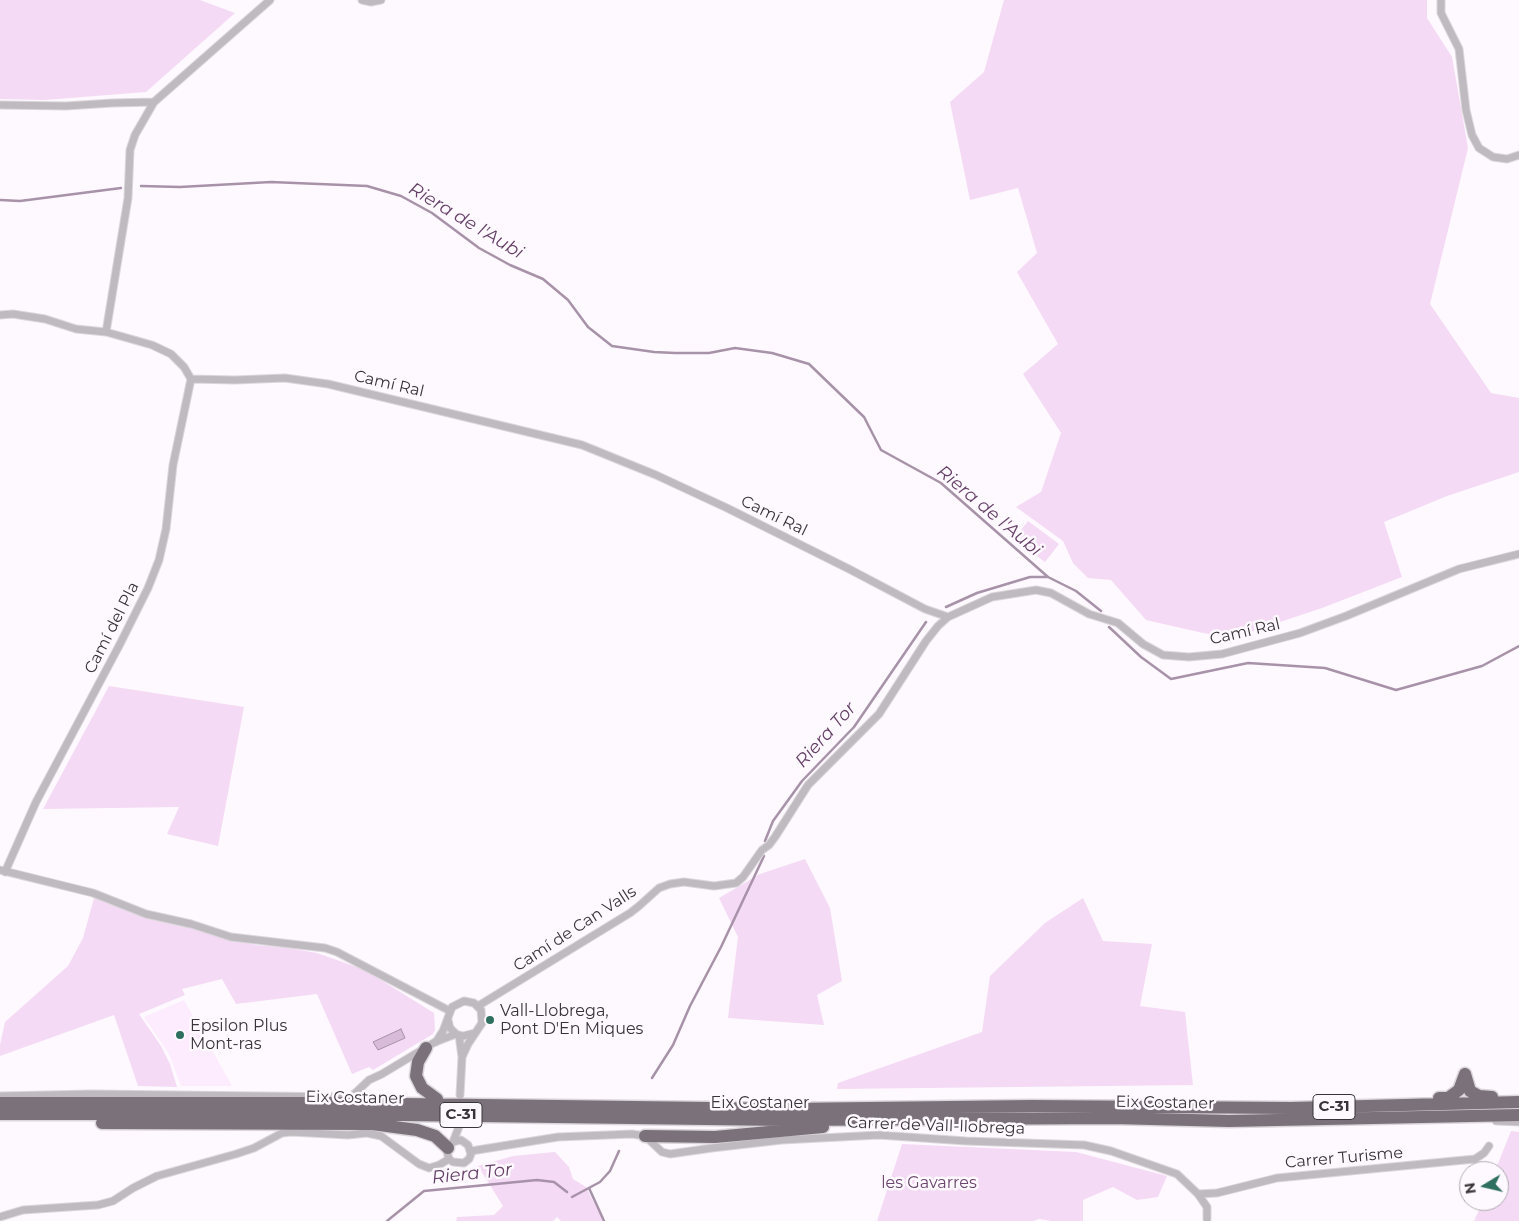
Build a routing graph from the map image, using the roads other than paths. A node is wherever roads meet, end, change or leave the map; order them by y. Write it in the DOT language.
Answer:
graph roads {
  1 [pos="270,0"];
  2 [pos="362,0"];
  3 [pos="381,0"];
  4 [pos="1441,0"];
  5 [pos="154,102"];
  6 [pos="0,105"];
  7 [pos="1519,155"];
  8 [pos="0,315"];
  9 [pos="106,332"];
  10 [pos="191,379"];
  11 [pos="1519,554"];
  12 [pos="948,617"];
  13 [pos="3,871"];
  14 [pos="478,1006"];
  15 [pos="450,1011"];
  16 [pos="448,1020"];
  17 [pos="457,1034"];
  18 [pos="475,1034"];
  19 [pos="431,1045"];
  20 [pos="462,1057"];
  21 [pos="460,1095"];
  22 [pos="0,1096"];
  23 [pos="352,1097"];
  24 [pos="1519,1098"];
  25 [pos="437,1099"];
  26 [pos="1519,1102"];
  27 [pos="0,1103"];
  28 [pos="560,1107"];
  29 [pos="1313,1108"];
  30 [pos="0,1114"];
  31 [pos="1519,1115"];
  32 [pos="922,1119"];
  33 [pos="1229,1121"];
  34 [pos="1488,1121"];
  35 [pos="0,1122"];
  36 [pos="1519,1122"];
  37 [pos="645,1136"];
  38 [pos="665,1137"];
  39 [pos="465,1142"];
  40 [pos="1489,1146"];
  41 [pos="450,1150"];
  42 [pos="471,1151"];
  43 [pos="662,1152"];
  44 [pos="1198,1194"];
  45 [pos="0,1217"];
  46 [pos="1207,1219"];
  1 -- 5 [label="street"];
  2 -- 3 [label="street"];
  4 -- 7 [label="street"];
  5 -- 6 [label="street"];
  5 -- 9 [label="street"];
  8 -- 9 [label="street"];
  9 -- 10 [label="street"];
  10 -- 12 [label="street, Camí Ral"];
  10 -- 13 [label="street, Camí del Pla"];
  11 -- 12 [label="street, Camí Ral"];
  12 -- 14 [label="street, Camí de Can Valls"];
  13 -- 15 [label="street"];
  14 -- 15 [label="street"];
  14 -- 18 [label="street"];
  15 -- 16 [label="street"];
  16 -- 17 [label="street"];
  16 -- 19 [label="street"];
  17 -- 18 [label="street"];
  17 -- 19 [label="street"];
  17 -- 20 [label="street"];
  18 -- 20 [label="street"];
  19 -- 23 [label="street"];
  19 -- 25 [label="highway"];
  20 -- 21 [label="street"];
  22 -- 23 [label="street"];
  23 -- 25 [label="highway"];
  24 -- 29 [label="highway"];
  25 -- 28 [label="highway"];
  26 -- 29 [label="highway, C-31"];
  27 -- 28 [label="highway, C-31"];
  28 -- 29 [label="highway, C-31"];
  30 -- 32 [label="highway, Eix Costaner / C-31"];
  31 -- 33 [label="highway, Eix Costaner / C-31"];
  32 -- 33 [label="highway, Eix Costaner / C-31"];
  32 -- 38 [label="highway"];
  33 -- 34 [label="highway"];
  34 -- 36 [label="street"];
  35 -- 41 [label="highway"];
  37 -- 38 [label="highway"];
  37 -- 42 [label="street"];
  37 -- 43 [label="street"];
  38 -- 43 [label="street"];
  39 -- 41 [label="street"];
  39 -- 41 [label="street"];
  39 -- 42 [label="street"];
  40 -- 44 [label="street, Carrer Turisme"];
  41 -- 42 [label="street"];
  41 -- 45 [label="street"];
  43 -- 44 [label="street, Carrer de Vall-llobrega"];
  44 -- 46 [label="street"];
}
